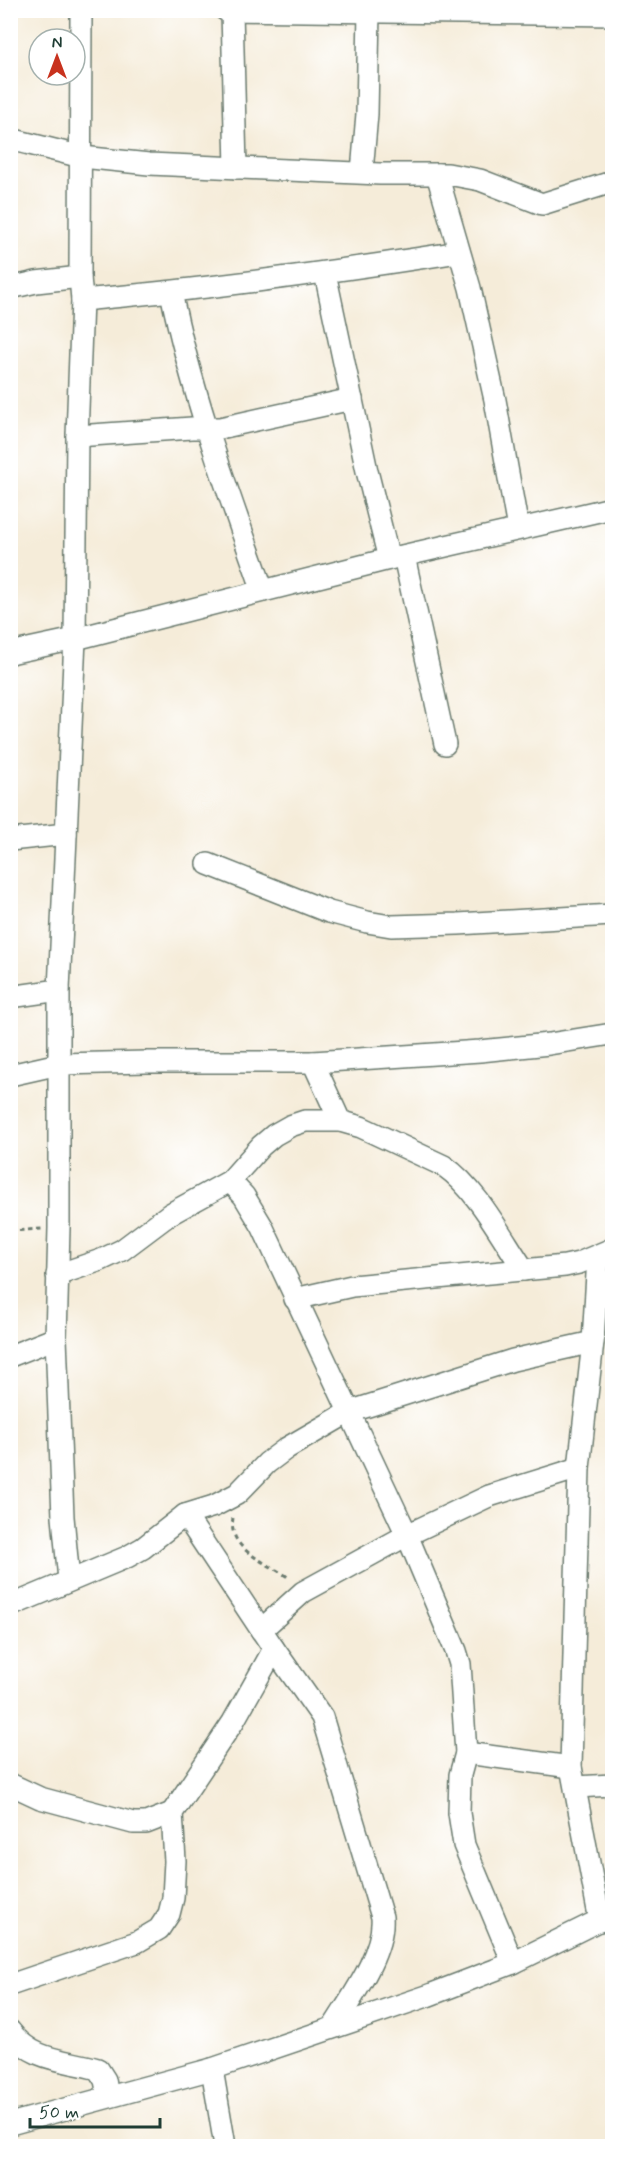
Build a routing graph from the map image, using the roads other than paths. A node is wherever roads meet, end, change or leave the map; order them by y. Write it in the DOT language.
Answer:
graph roads {
  1 [pos="81,10"];
  2 [pos="225,10"];
  3 [pos="231,11"];
  4 [pos="369,11"];
  5 [pos="612,15"];
  6 [pos="10,139"];
  7 [pos="82,157"];
  8 [pos="236,168"];
  9 [pos="362,172"];
  10 [pos="437,174"];
  11 [pos="612,182"];
  12 [pos="459,252"];
  13 [pos="325,273"];
  14 [pos="80,277"];
  15 [pos="10,288"];
  16 [pos="171,292"];
  17 [pos="82,300"];
  18 [pos="352,399"];
  19 [pos="206,428"];
  20 [pos="76,436"];
  21 [pos="612,508"];
  22 [pos="518,529"];
  23 [pos="397,558"];
  24 [pos="263,591"];
  25 [pos="75,639"];
  26 [pos="10,653"];
  27 [pos="445,744"];
  28 [pos="66,834"];
  29 [pos="10,840"];
  30 [pos="208,864"];
  31 [pos="612,915"];
  32 [pos="59,990"];
  33 [pos="10,997"];
  34 [pos="612,1034"];
  35 [pos="313,1062"];
  36 [pos="59,1064"];
  37 [pos="10,1075"];
  38 [pos="340,1121"];
  39 [pos="230,1181"];
  40 [pos="605,1253"];
  41 [pos="524,1270"];
  42 [pos="57,1275"];
  43 [pos="295,1299"];
  44 [pos="56,1338"];
  45 [pos="592,1342"];
  46 [pos="10,1356"];
  47 [pos="349,1412"];
  48 [pos="579,1468"];
  49 [pos="185,1515"];
  50 [pos="407,1535"];
  51 [pos="69,1580"];
  52 [pos="10,1606"];
  53 [pos="261,1630"];
  54 [pos="274,1649"];
  55 [pos="466,1753"];
  56 [pos="573,1777"];
  57 [pos="10,1784"];
  58 [pos="612,1785"];
  59 [pos="172,1813"];
  60 [pos="606,1917"];
  61 [pos="513,1964"];
  62 [pos="10,1985"];
  63 [pos="334,2026"];
  64 [pos="10,2031"];
  65 [pos="212,2069"];
  66 [pos="108,2096"];
  67 [pos="10,2124"];
  68 [pos="225,2146"];
  1 -- 7 [label="street"];
  2 -- 3 [label="street"];
  3 -- 4 [label="street"];
  3 -- 8 [label="street"];
  4 -- 5 [label="street"];
  4 -- 9 [label="street"];
  6 -- 7 [label="street"];
  7 -- 8 [label="street"];
  7 -- 14 [label="street"];
  8 -- 9 [label="street"];
  9 -- 10 [label="street"];
  10 -- 11 [label="street"];
  10 -- 12 [label="street"];
  12 -- 13 [label="street"];
  12 -- 22 [label="street"];
  13 -- 16 [label="street"];
  13 -- 18 [label="street"];
  14 -- 15 [label="street"];
  14 -- 17 [label="street"];
  16 -- 17 [label="street"];
  16 -- 19 [label="street"];
  17 -- 20 [label="street"];
  18 -- 19 [label="street"];
  18 -- 23 [label="street"];
  19 -- 20 [label="street"];
  19 -- 24 [label="street"];
  20 -- 25 [label="street"];
  21 -- 22 [label="street"];
  22 -- 23 [label="street"];
  23 -- 24 [label="street"];
  23 -- 27 [label="street"];
  24 -- 25 [label="street"];
  25 -- 26 [label="street"];
  25 -- 28 [label="street"];
  28 -- 29 [label="street"];
  28 -- 32 [label="street"];
  30 -- 31 [label="street"];
  32 -- 33 [label="street"];
  32 -- 36 [label="street"];
  34 -- 35 [label="street"];
  35 -- 36 [label="street"];
  35 -- 38 [label="street"];
  36 -- 37 [label="street"];
  36 -- 42 [label="street"];
  38 -- 39 [label="street"];
  38 -- 41 [label="street"];
  39 -- 42 [label="street"];
  39 -- 43 [label="street"];
  40 -- 41 [label="street"];
  40 -- 45 [label="street"];
  41 -- 43 [label="street"];
  42 -- 44 [label="street"];
  43 -- 47 [label="street"];
  44 -- 46 [label="street"];
  44 -- 51 [label="street"];
  45 -- 47 [label="street"];
  45 -- 48 [label="street"];
  47 -- 49 [label="street"];
  47 -- 50 [label="street"];
  48 -- 50 [label="street"];
  48 -- 56 [label="street"];
  49 -- 51 [label="street"];
  49 -- 53 [label="street"];
  50 -- 53 [label="street"];
  50 -- 55 [label="street"];
  51 -- 52 [label="street"];
  53 -- 54 [label="street"];
  54 -- 59 [label="street"];
  54 -- 63 [label="street"];
  55 -- 56 [label="street"];
  55 -- 61 [label="street"];
  56 -- 58 [label="street"];
  56 -- 60 [label="street"];
  57 -- 59 [label="street"];
  59 -- 62 [label="street"];
  60 -- 61 [label="street"];
  61 -- 63 [label="street"];
  63 -- 65 [label="street"];
  64 -- 66 [label="street"];
  65 -- 66 [label="street"];
  65 -- 68 [label="street"];
  66 -- 67 [label="street"];
}
